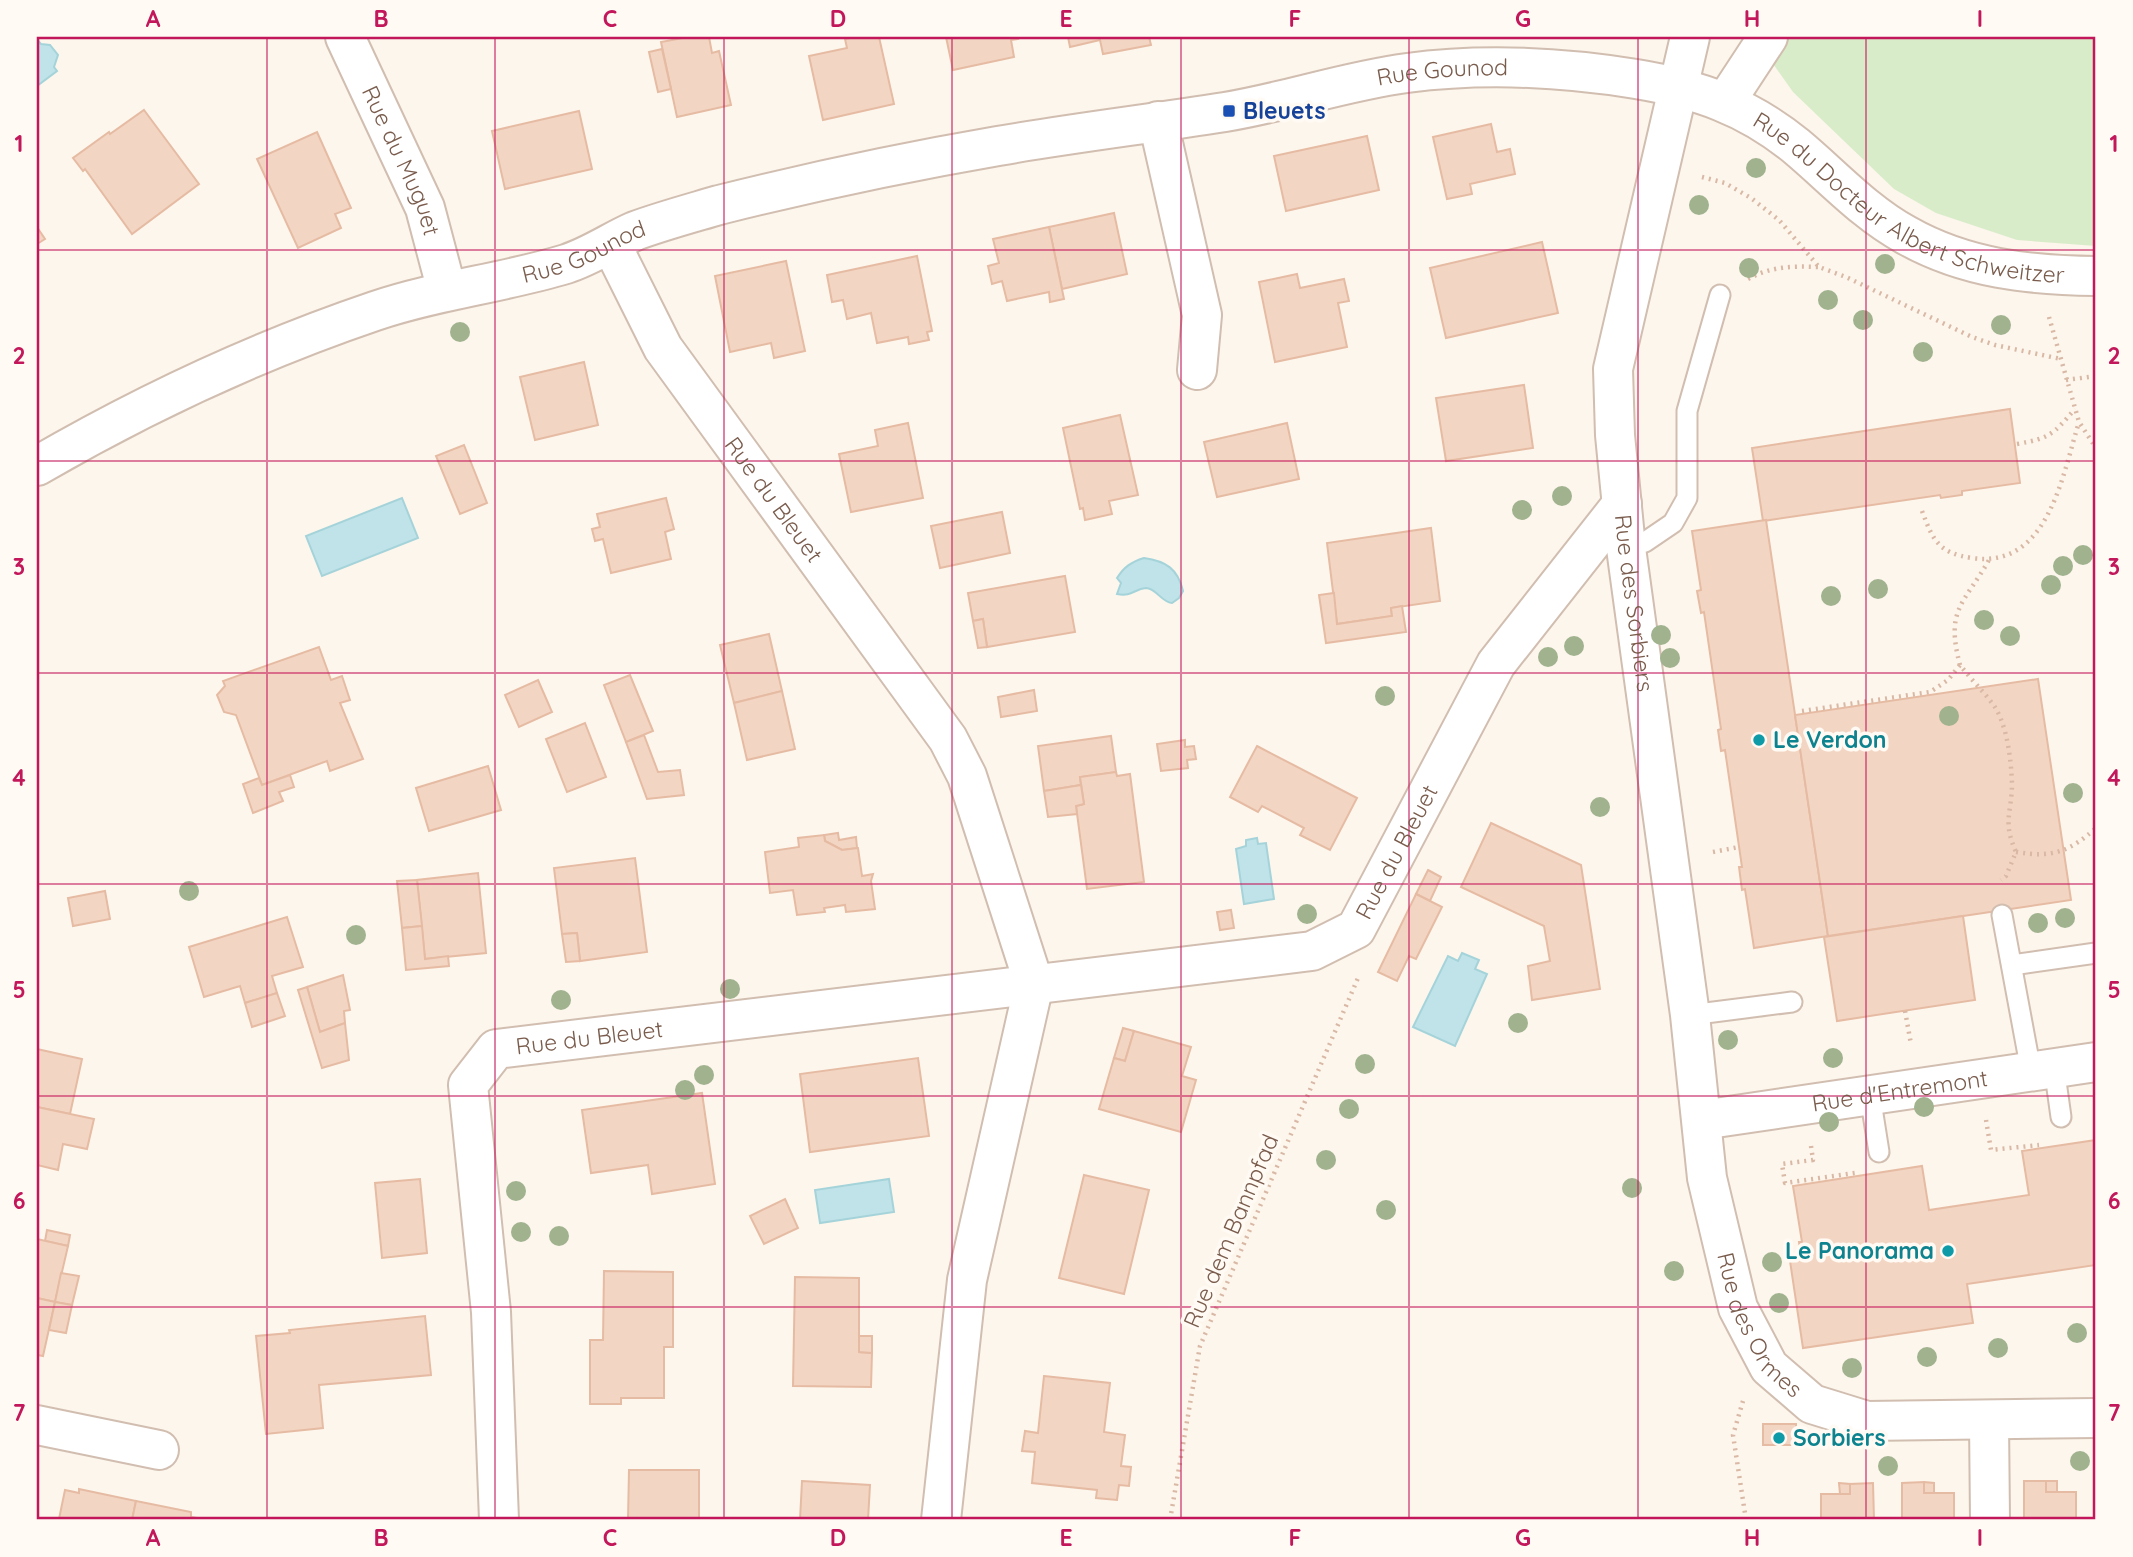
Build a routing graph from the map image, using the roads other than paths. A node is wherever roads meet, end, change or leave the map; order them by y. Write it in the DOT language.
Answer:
graph roads {
  1 [pos="345,37"];
  2 [pos="1690,37"];
  3 [pos="1768,37"];
  4 [pos="1679,88"];
  5 [pos="1726,101"];
  6 [pos="1158,121"];
  7 [pos="611,244"];
  8 [pos="2096,276"];
  9 [pos="447,291"];
  10 [pos="1720,295"];
  11 [pos="1197,370"];
  12 [pos="37,466"];
  13 [pos="1622,504"];
  14 [pos="1626,548"];
  15 [pos="2002,915"];
  16 [pos="2096,953"];
  17 [pos="2012,965"];
  18 [pos="1034,984"];
  19 [pos="1792,1002"];
  20 [pos="1690,1015"];
  21 [pos="2096,1062"];
  22 [pos="2043,1070"];
  23 [pos="1870,1095"];
  24 [pos="2061,1118"];
  25 [pos="1702,1121"];
  26 [pos="1879,1152"];
  27 [pos="2096,1418"];
  28 [pos="1989,1421"];
  29 [pos="37,1425"];
  30 [pos="159,1450"];
  31 [pos="499,1520"];
  32 [pos="941,1520"];
  33 [pos="1990,1520"];
  1 -- 9 [label="street, Rue du Muguet"];
  2 -- 4 [label="street, Rue des Sorbiers"];
  3 -- 5 [label="street"];
  4 -- 5 [label="street, Rue Gounod"];
  4 -- 6 [label="street, Rue Gounod"];
  4 -- 13 [label="street, Rue des Sorbiers"];
  5 -- 8 [label="street, Rue du Docteur Albert Schweitzer"];
  6 -- 7 [label="street, Rue Gounod"];
  6 -- 11 [label="street"];
  7 -- 9 [label="street, Rue Gounod"];
  7 -- 18 [label="street, Rue du Bleuet"];
  9 -- 12 [label="street, Rue Gounod"];
  10 -- 14 [label="lane"];
  13 -- 14 [label="street, Rue des Sorbiers"];
  13 -- 18 [label="street, Rue du Bleuet"];
  14 -- 20 [label="street, Rue des Sorbiers"];
  15 -- 17 [label="lane"];
  16 -- 17 [label="lane"];
  17 -- 22 [label="lane"];
  18 -- 31 [label="street, Rue du Bleuet"];
  18 -- 32 [label="street"];
  19 -- 20 [label="lane"];
  20 -- 25 [label="street, Rue des Sorbiers"];
  21 -- 22 [label="street, Rue d'Entremont"];
  22 -- 23 [label="street, Rue d'Entremont"];
  22 -- 24 [label="lane"];
  23 -- 25 [label="street, Rue d'Entremont"];
  23 -- 26 [label="lane"];
  25 -- 28 [label="street, Rue des Ormes"];
  27 -- 28 [label="street, Rue des Ormes"];
  28 -- 33 [label="street"];
  29 -- 30 [label="street"];
}
